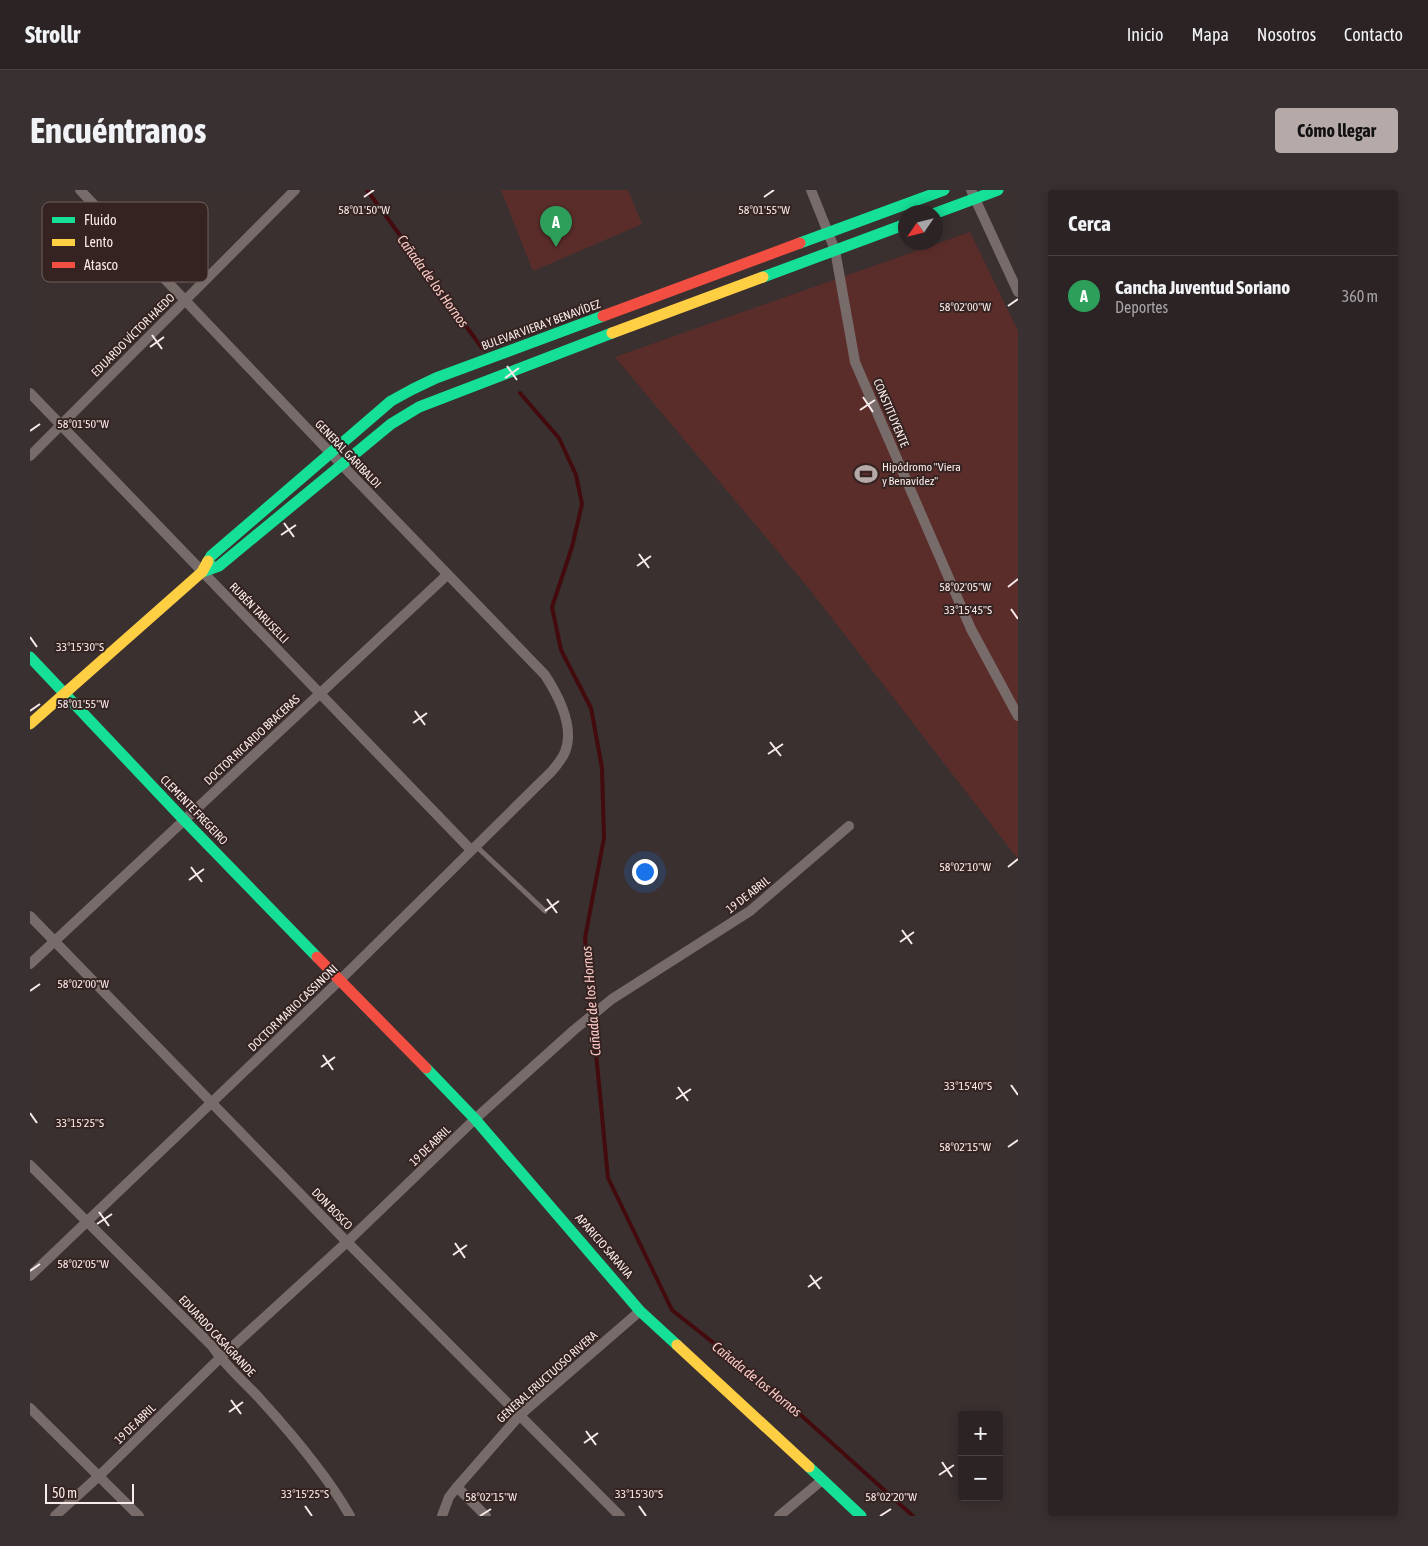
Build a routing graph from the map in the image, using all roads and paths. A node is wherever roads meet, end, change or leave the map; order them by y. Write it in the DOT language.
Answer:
graph roads {
  1 [pos="80,190"];
  2 [pos="296,190"];
  3 [pos="811,190"];
  4 [pos="944,190"];
  5 [pos="998,190"];
  6 [pos="973,194"];
  7 [pos="91,202"];
  8 [pos="943,209"];
  9 [pos="898,227"];
  10 [pos="828,234"];
  11 [pos="835,250"];
  12 [pos="208,278"];
  13 [pos="167,282"];
  14 [pos="204,282"];
  15 [pos="1018,292"];
  16 [pos="185,301"];
  17 [pos="30,393"];
  18 [pos="60,425"];
  19 [pos="329,452"];
  20 [pos="30,456"];
  21 [pos="341,464"];
  22 [pos="202,572"];
  23 [pos="447,575"];
  24 [pos="30,657"];
  25 [pos="64,693"];
  26 [pos="320,695"];
  27 [pos="1018,716"];
  28 [pos="30,724"];
  29 [pos="566,750"];
  30 [pos="184,820"];
  31 [pos="849,826"];
  32 [pos="473,848"];
  33 [pos="545,911"];
  34 [pos="30,916"];
  35 [pos="54,941"];
  36 [pos="30,964"];
  37 [pos="340,980"];
  38 [pos="211,1103"];
  39 [pos="475,1120"];
  40 [pos="30,1165"];
  41 [pos="87,1222"];
  42 [pos="346,1242"];
  43 [pos="30,1276"];
  44 [pos="640,1311"];
  45 [pos="220,1358"];
  46 [pos="30,1408"];
  47 [pos="520,1415"];
  48 [pos="100,1475"];
  49 [pos="821,1481"];
  50 [pos="457,1487"];
  51 [pos="55,1516"];
  52 [pos="139,1516"];
  53 [pos="350,1516"];
  54 [pos="442,1516"];
  55 [pos="486,1516"];
  56 [pos="620,1516"];
  57 [pos="779,1516"];
  58 [pos="861,1516"];
  1 -- 7 [label="street, GENERAL GARIBALDI"];
  2 -- 12 [label="street, EDUARDO VÍCTOR HAEDO"];
  3 -- 10 [label="street, CONSTITUYENTE"];
  4 -- 10 [label="street, BULEVAR VIERA Y BENAVÍDEZ"];
  5 -- 6 [label="street"];
  6 -- 8 [label="street"];
  6 -- 15 [label="street"];
  9 -- 11 [label="street, BULEVAR VIERA Y BENAVÍDEZ"];
  10 -- 11 [label="street, CONSTITUYENTE"];
  10 -- 19 [label="street, BULEVAR VIERA Y BENAVÍDEZ"];
  11 -- 21 [label="street, BULEVAR VIERA Y BENAVÍDEZ"];
  11 -- 27 [label="street, CONSTITUYENTE"];
  13 -- 16 [label="street, GENERAL GARIBALDI"];
  14 -- 16 [label="street, EDUARDO VÍCTOR HAEDO"];
  16 -- 18 [label="street, EDUARDO VÍCTOR HAEDO"];
  16 -- 19 [label="street, GENERAL GARIBALDI"];
  17 -- 18 [label="street, RUBÉN TARUSELLI"];
  18 -- 20 [label="street, EDUARDO VÍCTOR HAEDO"];
  18 -- 22 [label="street, RUBÉN TARUSELLI"];
  19 -- 21 [label="street, GENERAL GARIBALDI"];
  19 -- 22 [label="street, BULEVAR VIERA Y BENAVÍDEZ"];
  21 -- 22 [label="street, BULEVAR VIERA Y BENAVÍDEZ"];
  21 -- 23 [label="street, GENERAL GARIBALDI"];
  22 -- 25 [label="street, BULEVAR VIERA Y BENAVÍDEZ"];
  22 -- 26 [label="street, RUBÉN TARUSELLI"];
  23 -- 26 [label="street, DOCTOR RICARDO BRACERAS"];
  23 -- 29 [label="street, GENERAL GARIBALDI"];
  24 -- 25 [label="street, CLEMENTE FREGEIRO"];
  25 -- 28 [label="street, BULEVAR VIERA Y BENAVÍDEZ"];
  25 -- 30 [label="street, CLEMENTE FREGEIRO"];
  26 -- 30 [label="street, DOCTOR RICARDO BRACERAS"];
  26 -- 32 [label="street, RUBÉN TARUSELLI"];
  29 -- 32 [label="street, DOCTOR MARIO CASSINONI"];
  30 -- 35 [label="street, DOCTOR RICARDO BRACERAS"];
  30 -- 37 [label="street, CLEMENTE FREGEIRO"];
  31 -- 39 [label="street, 19 DE ABRIL"];
  32 -- 33 [label="lane"];
  32 -- 37 [label="street, DOCTOR MARIO CASSINONI"];
  34 -- 35 [label="street, DON BOSCO"];
  35 -- 36 [label="street, DOCTOR RICARDO BRACERAS"];
  35 -- 38 [label="street, DON BOSCO"];
  37 -- 38 [label="street, DOCTOR MARIO CASSINONI"];
  37 -- 39 [label="street, APARICIO SARAVIA"];
  38 -- 41 [label="street, DOCTOR MARIO CASSINONI"];
  38 -- 42 [label="street, DON BOSCO"];
  39 -- 42 [label="street, 19 DE ABRIL"];
  39 -- 44 [label="street, APARICIO SARAVIA"];
  40 -- 41 [label="street, EDUARDO CASAGRANDE"];
  41 -- 43 [label="street, DOCTOR MARIO CASSINONI"];
  41 -- 45 [label="street, EDUARDO CASAGRANDE"];
  42 -- 45 [label="street, 19 DE ABRIL"];
  42 -- 47 [label="street, DON BOSCO"];
  44 -- 47 [label="street, GENERAL FRUCTUOSO RIVERA"];
  44 -- 49 [label="street, APARICIO SARAVIA"];
  45 -- 48 [label="street, 19 DE ABRIL"];
  45 -- 53 [label="street, EDUARDO CASAGRANDE"];
  46 -- 48 [label="street"];
  47 -- 50 [label="street, GENERAL FRUCTUOSO RIVERA"];
  47 -- 56 [label="street, DON BOSCO"];
  48 -- 51 [label="street, 19 DE ABRIL"];
  48 -- 52 [label="street"];
  49 -- 57 [label="street"];
  49 -- 58 [label="street, APARICIO SARAVIA"];
  50 -- 54 [label="street, GENERAL FRUCTUOSO RIVERA"];
  50 -- 55 [label="street"];
}
